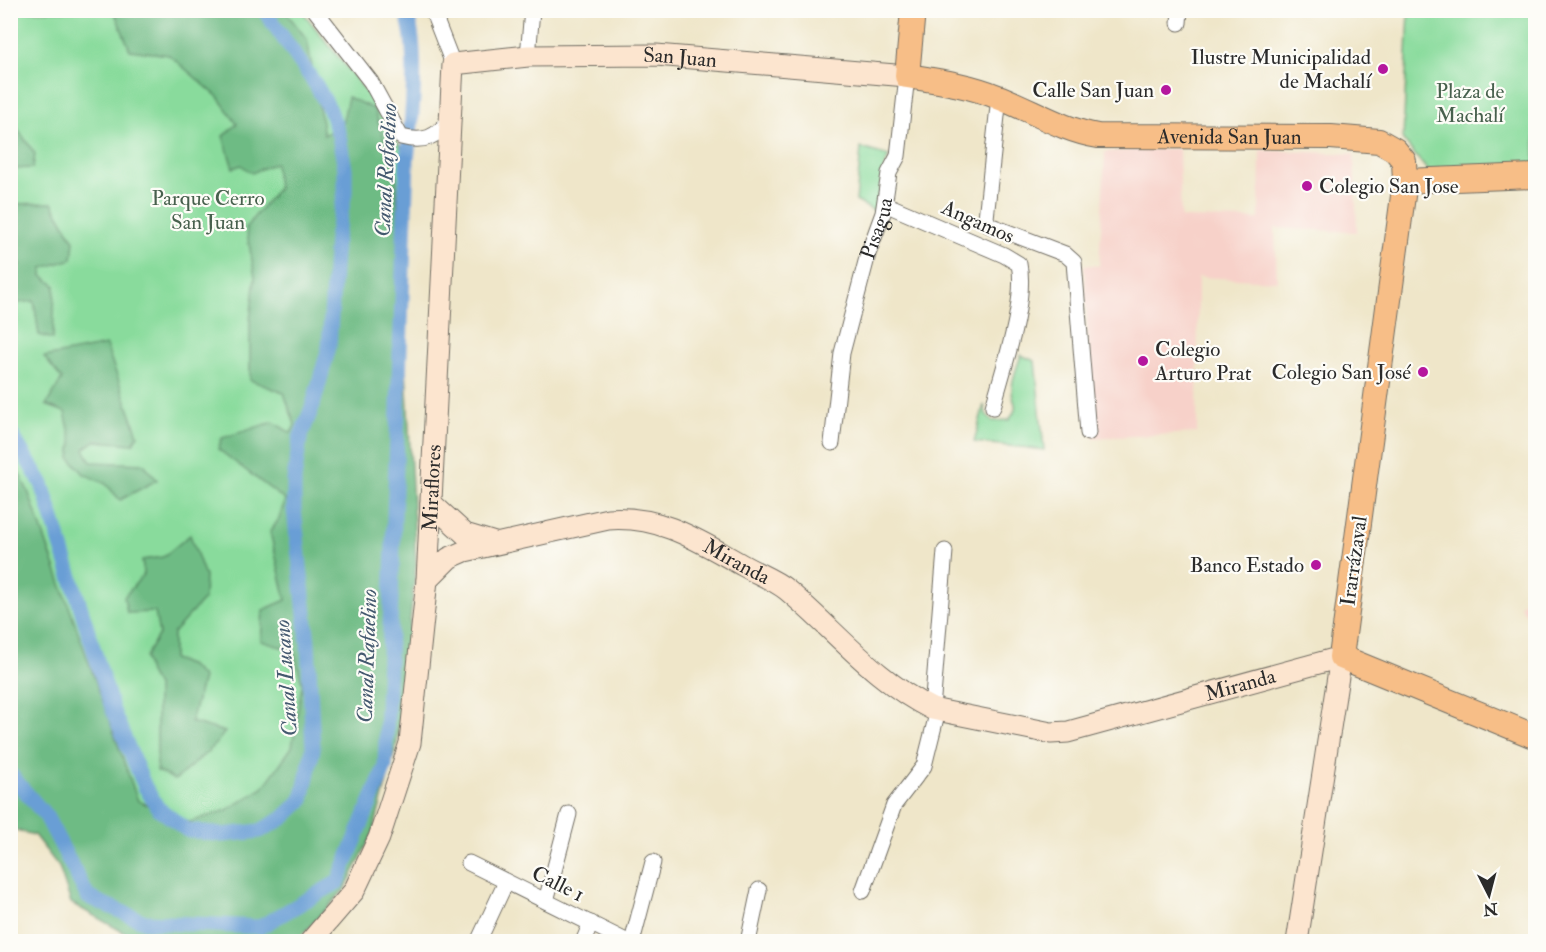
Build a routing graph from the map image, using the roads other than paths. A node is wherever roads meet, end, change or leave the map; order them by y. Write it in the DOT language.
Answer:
graph roads {
  1 [pos="315,10"];
  2 [pos="432,10"];
  3 [pos="532,10"];
  4 [pos="913,10"];
  5 [pos="528,56"];
  6 [pos="453,64"];
  7 [pos="908,76"];
  8 [pos="999,98"];
  9 [pos="450,119"];
  10 [pos="1536,176"];
  11 [pos="1405,180"];
  12 [pos="885,204"];
  13 [pos="993,408"];
  14 [pos="1088,433"];
  15 [pos="832,443"];
  16 [pos="431,503"];
  17 [pos="504,544"];
  18 [pos="945,551"];
  19 [pos="427,580"];
  20 [pos="1341,657"];
  21 [pos="935,709"];
  22 [pos="1536,737"];
  23 [pos="569,814"];
  24 [pos="653,862"];
  25 [pos="469,863"];
  26 [pos="506,882"];
  27 [pos="759,890"];
  28 [pos="863,891"];
  29 [pos="546,901"];
  30 [pos="591,924"];
  31 [pos="310,942"];
  32 [pos="478,942"];
  33 [pos="583,942"];
  34 [pos="630,942"];
  35 [pos="748,942"];
  36 [pos="1297,942"];
  1 -- 9 [label="street"];
  2 -- 6 [label="street, Miraflores"];
  3 -- 5 [label="street"];
  4 -- 7 [label="main road, Pisagua"];
  5 -- 6 [label="street, San Juan"];
  5 -- 7 [label="street, San Juan"];
  6 -- 9 [label="street, Miraflores"];
  7 -- 8 [label="main road, Avenida San Juan"];
  7 -- 12 [label="street, Pisagua"];
  8 -- 11 [label="main road, Avenida San Juan"];
  8 -- 14 [label="street"];
  9 -- 16 [label="street, Miraflores"];
  10 -- 11 [label="main road"];
  11 -- 20 [label="main road, Irarrázaval"];
  12 -- 13 [label="street, Angamos"];
  12 -- 15 [label="street, Pisagua"];
  16 -- 17 [label="street, Miranda"];
  16 -- 19 [label="street, Miraflores"];
  17 -- 19 [label="street, Miranda"];
  17 -- 21 [label="street, Miranda"];
  18 -- 21 [label="street"];
  19 -- 31 [label="street, Miraflores"];
  20 -- 21 [label="street, Miranda"];
  20 -- 22 [label="main road"];
  20 -- 36 [label="street, Irarrázaval"];
  21 -- 28 [label="street"];
  23 -- 29 [label="street"];
  24 -- 34 [label="street"];
  25 -- 26 [label="street, Calle 1"];
  26 -- 29 [label="street, Calle 1"];
  26 -- 32 [label="street"];
  27 -- 35 [label="street"];
  29 -- 30 [label="street, Calle 1"];
  30 -- 33 [label="street"];
  30 -- 34 [label="street, Calle 1"];
}
